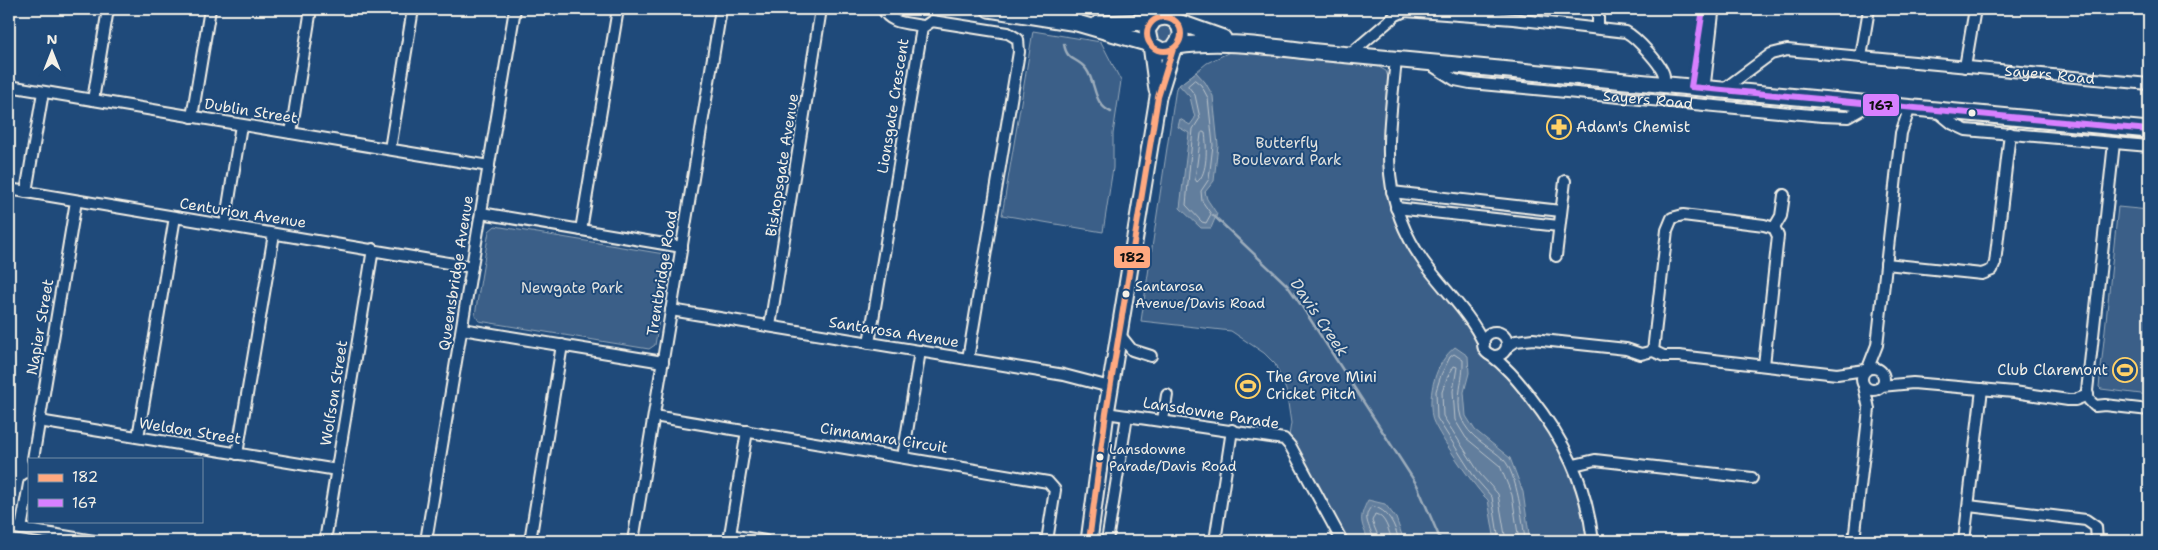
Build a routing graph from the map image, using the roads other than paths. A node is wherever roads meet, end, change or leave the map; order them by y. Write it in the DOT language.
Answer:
graph roads {
  1 [pos="108,9"];
  2 [pos="210,9"];
  3 [pos="311,9"];
  4 [pos="413,9"];
  5 [pos="515,9"];
  6 [pos="618,9"];
  7 [pos="721,9"];
  8 [pos="821,9"];
  9 [pos="883,9"];
  10 [pos="989,9"];
  11 [pos="1595,9"];
  12 [pos="1703,9"];
  13 [pos="1711,9"];
  14 [pos="1869,9"];
  15 [pos="1975,9"];
  16 [pos="1435,11"];
  17 [pos="1154,17"];
  18 [pos="1176,17"];
  19 [pos="1077,23"];
  20 [pos="923,26"];
  21 [pos="1598,28"];
  22 [pos="1239,43"];
  23 [pos="1151,45"];
  24 [pos="1175,47"];
  25 [pos="1349,55"];
  26 [pos="1861,57"];
  27 [pos="1396,59"];
  28 [pos="1426,62"];
  29 [pos="1965,67"];
  30 [pos="1663,84"];
  31 [pos="2149,84"];
  32 [pos="9,86"];
  33 [pos="1697,87"];
  34 [pos="1724,90"];
  35 [pos="43,92"];
  36 [pos="1158,96"];
  37 [pos="93,100"];
  38 [pos="1872,104"];
  39 [pos="1904,107"];
  40 [pos="1934,110"];
  41 [pos="192,117"];
  42 [pos="241,125"];
  43 [pos="2149,130"];
  44 [pos="291,133"];
  45 [pos="2010,133"];
  46 [pos="2114,143"];
  47 [pos="2149,146"];
  48 [pos="390,150"];
  49 [pos="489,166"];
  50 [pos="1565,181"];
  51 [pos="9,189"];
  52 [pos="26,192"];
  53 [pos="1392,192"];
  54 [pos="1784,194"];
  55 [pos="76,201"];
  56 [pos="1396,208"];
  57 [pos="1561,211"];
  58 [pos="481,213"];
  59 [pos="175,217"];
  60 [pos="225,225"];
  61 [pos="1559,226"];
  62 [pos="1774,228"];
  63 [pos="581,230"];
  64 [pos="274,234"];
  65 [pos="682,247"];
  66 [pos="373,250"];
  67 [pos="1556,256"];
  68 [pos="1886,264"];
  69 [pos="472,266"];
  70 [pos="671,310"];
  71 [pos="1474,324"];
  72 [pos="770,326"];
  73 [pos="462,329"];
  74 [pos="1498,333"];
  75 [pos="1120,335"];
  76 [pos="1533,338"];
  77 [pos="870,343"];
  78 [pos="1484,344"];
  79 [pos="562,345"];
  80 [pos="1877,345"];
  81 [pos="1506,348"];
  82 [pos="1654,348"];
  83 [pos="920,351"];
  84 [pos="1489,354"];
  85 [pos="1151,356"];
  86 [pos="968,359"];
  87 [pos="663,362"];
  88 [pos="1764,365"];
  89 [pos="1866,369"];
  90 [pos="1881,371"];
  91 [pos="1511,372"];
  92 [pos="1837,374"];
  93 [pos="1913,382"];
  94 [pos="1864,385"];
  95 [pos="1110,387"];
  96 [pos="1880,387"];
  97 [pos="1982,389"];
  98 [pos="1167,394"];
  99 [pos="2088,394"];
  100 [pos="1869,409"];
  101 [pos="2149,410"];
  102 [pos="1106,413"];
  103 [pos="654,416"];
  104 [pos="1127,416"];
  105 [pos="1164,420"];
  106 [pos="39,421"];
  107 [pos="1232,430"];
  108 [pos="748,431"];
  109 [pos="138,437"];
  110 [pos="237,454"];
  111 [pos="903,457"];
  112 [pos="33,458"];
  113 [pos="1574,465"];
  114 [pos="337,470"];
  115 [pos="1752,478"];
  116 [pos="28,490"];
  117 [pos="1968,506"];
  118 [pos="9,527"];
  119 [pos="21,529"];
  120 [pos="729,538"];
  121 [pos="94,541"];
  122 [pos="325,541"];
  123 [pos="426,541"];
  124 [pos="530,541"];
  125 [pos="633,541"];
  126 [pos="765,541"];
  127 [pos="1047,541"];
  128 [pos="1089,541"];
  129 [pos="1107,541"];
  130 [pos="1215,541"];
  131 [pos="1342,541"];
  132 [pos="1592,541"];
  133 [pos="1854,541"];
  134 [pos="1964,541"];
  135 [pos="2097,541"];
  1 -- 37 [label="street"];
  2 -- 41 [label="street"];
  3 -- 44 [label="street"];
  4 -- 48 [label="street"];
  5 -- 49 [label="street, Queensbridge Avenue"];
  6 -- 63 [label="street"];
  7 -- 65 [label="street, Trentbridge Road"];
  8 -- 72 [label="street, Bishopsgate Avenue"];
  9 -- 20 [label="street"];
  10 -- 19 [label="main road"];
  11 -- 21 [label="street"];
  12 -- 33 [label="main road"];
  13 -- 33 [label="main road"];
  14 -- 26 [label="street"];
  15 -- 29 [label="street"];
  16 -- 21 [label="street, Sayers Road"];
  16 -- 25 [label="street, Sayers Road"];
  17 -- 18 [label="main road"];
  17 -- 19 [label="main road"];
  17 -- 23 [label="main road"];
  18 -- 22 [label="main road, Sayers Road"];
  18 -- 24 [label="main road"];
  19 -- 23 [label="main road"];
  20 -- 77 [label="street, Lionsgate Crescent"];
  20 -- 86 [label="street, Lionsgate Crescent"];
  21 -- 30 [label="street, Sayers Road"];
  22 -- 24 [label="main road, Sayers Road"];
  22 -- 25 [label="main road, Sayers Road"];
  23 -- 24 [label="main road"];
  23 -- 36 [label="main road"];
  24 -- 36 [label="main road"];
  25 -- 27 [label="main road, Sayers Road"];
  26 -- 29 [label="street, Sayers Road"];
  26 -- 34 [label="street, Sayers Road"];
  27 -- 28 [label="main road, Sayers Road"];
  27 -- 53 [label="street"];
  28 -- 30 [label="main road, Sayers Road"];
  28 -- 38 [label="street, Sayers Road"];
  29 -- 31 [label="street, Sayers Road"];
  30 -- 33 [label="main road, Sayers Road"];
  32 -- 35 [label="street, Dublin Street"];
  33 -- 34 [label="main road, Sayers Road"];
  34 -- 38 [label="main road, Sayers Road"];
  35 -- 37 [label="street, Dublin Street"];
  35 -- 52 [label="street"];
  36 -- 75 [label="main road"];
  37 -- 41 [label="street, Dublin Street"];
  38 -- 39 [label="main road, Sayers Road"];
  39 -- 40 [label="main road, Sayers Road"];
  39 -- 68 [label="street"];
  40 -- 43 [label="main road, Sayers Road"];
  40 -- 45 [label="street, Sayers Road"];
  41 -- 42 [label="street, Dublin Street"];
  42 -- 44 [label="street, Dublin Street"];
  42 -- 60 [label="street"];
  44 -- 48 [label="street, Dublin Street"];
  45 -- 46 [label="street, Sayers Road"];
  45 -- 68 [label="street"];
  46 -- 47 [label="street, Sayers Road"];
  46 -- 99 [label="street"];
  48 -- 49 [label="street, Dublin Street"];
  49 -- 58 [label="street, Queensbridge Avenue"];
  50 -- 57 [label="street"];
  51 -- 52 [label="street, Centurion Avenue"];
  52 -- 55 [label="street, Centurion Avenue"];
  53 -- 56 [label="street"];
  53 -- 57 [label="street"];
  54 -- 62 [label="street"];
  55 -- 59 [label="street, Centurion Avenue"];
  55 -- 106 [label="street, Napier Street"];
  56 -- 61 [label="street"];
  56 -- 71 [label="street"];
  57 -- 61 [label="street"];
  58 -- 63 [label="street"];
  58 -- 69 [label="street, Queensbridge Avenue"];
  59 -- 60 [label="street, Centurion Avenue"];
  59 -- 109 [label="street"];
  60 -- 64 [label="street, Centurion Avenue"];
  61 -- 67 [label="street"];
  62 -- 82 [label="street"];
  62 -- 88 [label="street"];
  63 -- 65 [label="street"];
  64 -- 66 [label="street, Centurion Avenue"];
  64 -- 110 [label="street"];
  65 -- 70 [label="street, Trentbridge Road"];
  66 -- 69 [label="street, Centurion Avenue"];
  66 -- 114 [label="street, Wolfson Street"];
  68 -- 80 [label="street"];
  69 -- 73 [label="street, Queensbridge Avenue"];
  70 -- 72 [label="street, Santarosa Avenue"];
  70 -- 87 [label="street, Trentbridge Road"];
  71 -- 74 [label="street"];
  71 -- 78 [label="street"];
  72 -- 77 [label="street, Santarosa Avenue"];
  73 -- 79 [label="street"];
  73 -- 123 [label="street, Queensbridge Avenue"];
  74 -- 76 [label="street"];
  74 -- 78 [label="street"];
  74 -- 81 [label="street"];
  75 -- 85 [label="street"];
  75 -- 95 [label="main road"];
  76 -- 81 [label="street"];
  76 -- 82 [label="street"];
  77 -- 83 [label="street, Santarosa Avenue"];
  78 -- 84 [label="street"];
  79 -- 87 [label="street"];
  79 -- 124 [label="street"];
  80 -- 89 [label="street"];
  80 -- 90 [label="street"];
  81 -- 84 [label="street"];
  81 -- 91 [label="street"];
  82 -- 88 [label="street"];
  83 -- 86 [label="street, Santarosa Avenue"];
  83 -- 111 [label="street"];
  84 -- 91 [label="street"];
  86 -- 95 [label="street, Santarosa Avenue"];
  87 -- 103 [label="street, Trentbridge Road"];
  88 -- 92 [label="street"];
  89 -- 90 [label="street"];
  89 -- 92 [label="street"];
  89 -- 94 [label="street"];
  90 -- 93 [label="street"];
  90 -- 96 [label="street"];
  91 -- 113 [label="street"];
  92 -- 94 [label="street"];
  93 -- 96 [label="street"];
  93 -- 97 [label="street"];
  94 -- 96 [label="street"];
  94 -- 100 [label="street"];
  95 -- 102 [label="main road"];
  96 -- 100 [label="street"];
  97 -- 99 [label="street"];
  97 -- 117 [label="street"];
  98 -- 105 [label="street"];
  99 -- 101 [label="street"];
  100 -- 133 [label="street"];
  102 -- 104 [label="street, Lansdowne Parade"];
  102 -- 128 [label="main road"];
  103 -- 108 [label="street, Cinnamara Circuit"];
  103 -- 125 [label="street, Trentbridge Road"];
  104 -- 105 [label="street, Lansdowne Parade"];
  104 -- 129 [label="street"];
  105 -- 107 [label="street, Lansdowne Parade"];
  106 -- 109 [label="street, Weldon Street"];
  106 -- 112 [label="street, Napier Street"];
  107 -- 130 [label="street"];
  107 -- 131 [label="street, Lansdowne Parade"];
  108 -- 111 [label="street, Cinnamara Circuit"];
  108 -- 120 [label="street"];
  109 -- 110 [label="street, Weldon Street"];
  110 -- 114 [label="street, Weldon Street"];
  111 -- 127 [label="street, Cinnamara Circuit"];
  113 -- 115 [label="street"];
  113 -- 132 [label="street"];
  114 -- 122 [label="street, Wolfson Street"];
  116 -- 119 [label="street"];
  117 -- 134 [label="street"];
  117 -- 135 [label="street"];
  118 -- 119 [label="street"];
  119 -- 121 [label="street"];
  120 -- 126 [label="street"];
}
